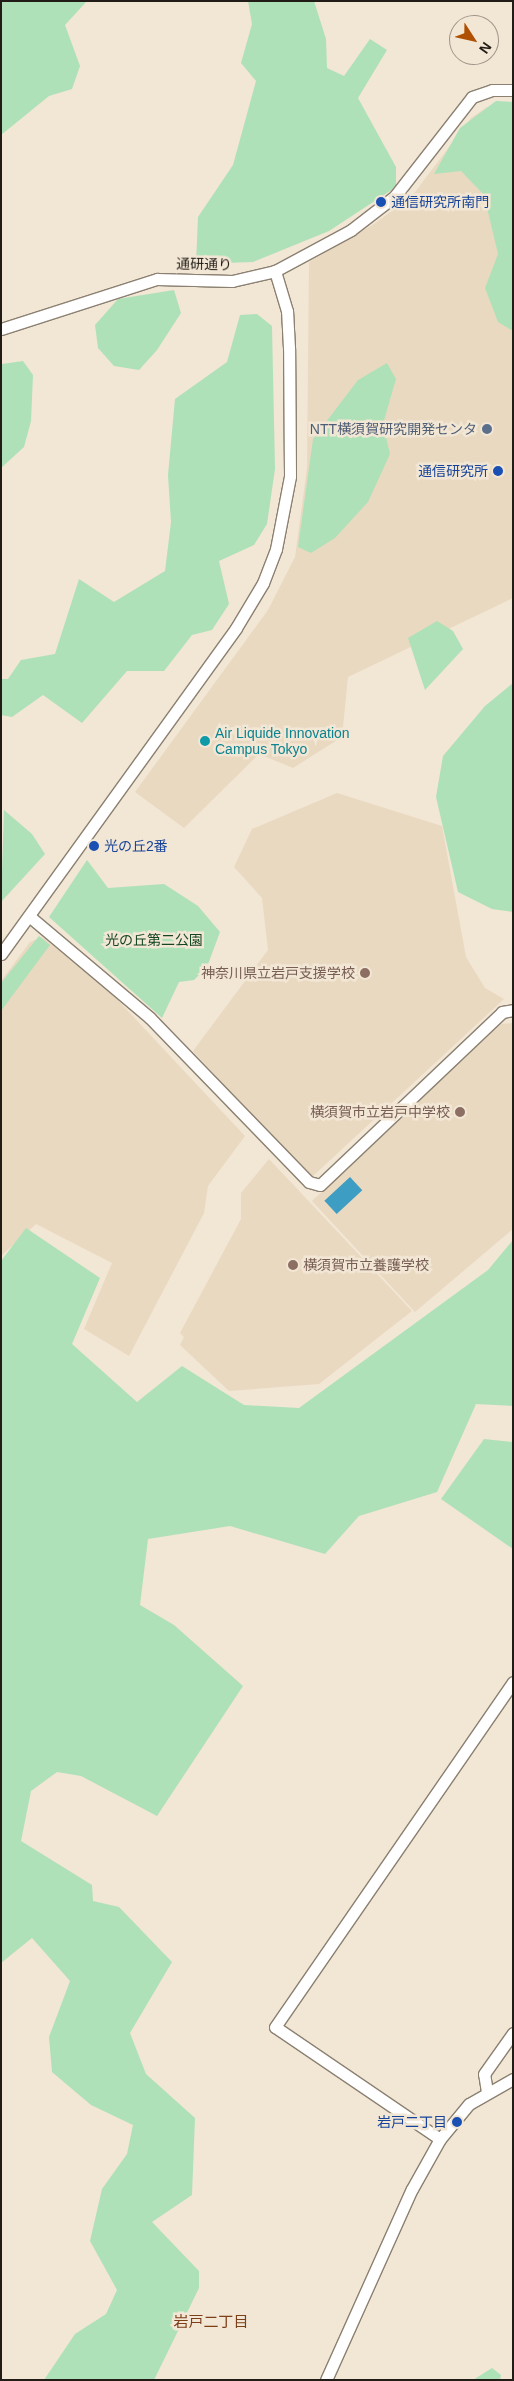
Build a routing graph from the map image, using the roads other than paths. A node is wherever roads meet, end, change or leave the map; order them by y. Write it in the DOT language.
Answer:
graph roads {
  1 [pos="513,90"];
  2 [pos="275,271"];
  3 [pos="1,329"];
  4 [pos="28,916"];
  5 [pos="1,954"];
  6 [pos="513,1010"];
  7 [pos="513,1682"];
  8 [pos="513,2033"];
  9 [pos="513,2079"];
  10 [pos="487,2092"];
  11 [pos="440,2139"];
  12 [pos="326,2380"];
  1 -- 2 [label="street, 通研通り"];
  2 -- 3 [label="street, 通研通り"];
  2 -- 4 [label="street"];
  4 -- 5 [label="street"];
  4 -- 6 [label="street"];
  7 -- 11 [label="street"];
  8 -- 10 [label="street"];
  9 -- 10 [label="street"];
  10 -- 11 [label="street"];
  11 -- 12 [label="street"];
}
